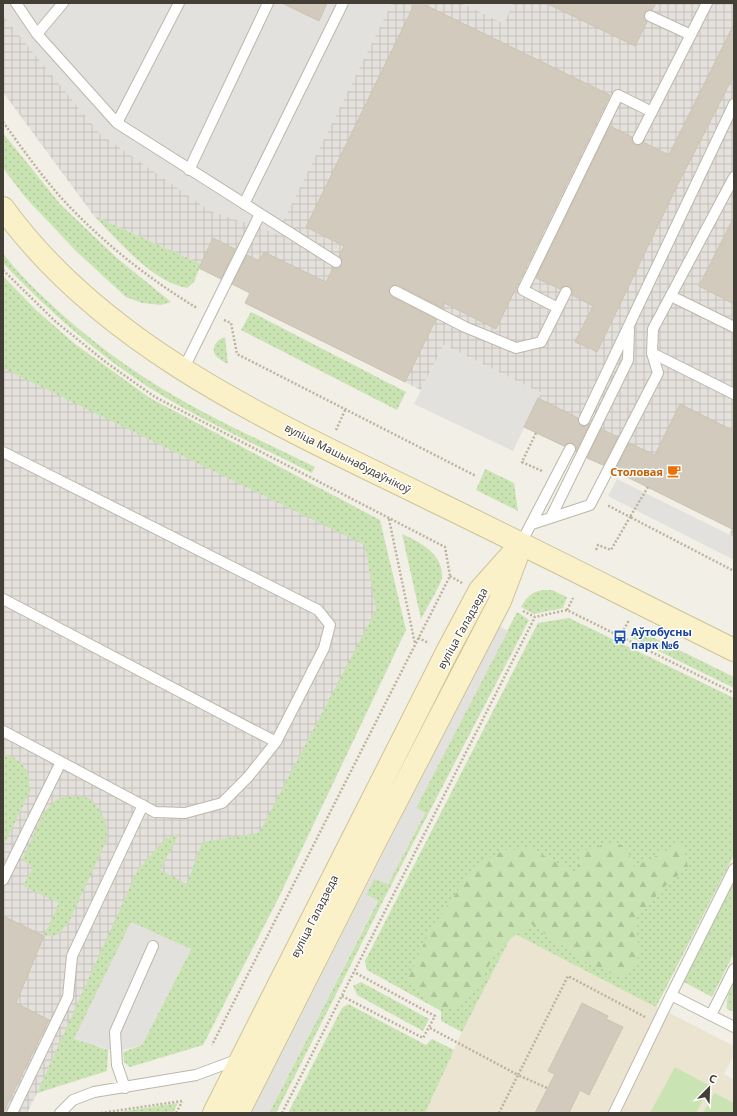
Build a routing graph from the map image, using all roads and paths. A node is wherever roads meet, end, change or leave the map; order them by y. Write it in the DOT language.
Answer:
graph roads {
  1 [pos="16,3"];
  2 [pos="64,3"];
  3 [pos="179,3"];
  4 [pos="268,3"];
  5 [pos="343,3"];
  6 [pos="707,3"];
  7 [pos="650,16"];
  8 [pos="37,34"];
  9 [pos="690,36"];
  10 [pos="734,104"];
  11 [pos="652,112"];
  12 [pos="117,123"];
  13 [pos="638,139"];
  14 [pos="189,170"];
  15 [pos="734,177"];
  16 [pos="244,204"];
  17 [pos="260,214"];
  18 [pos="7,220"];
  19 [pos="336,262"];
  20 [pos="3,270"];
  21 [pos="395,291"];
  22 [pos="566,292"];
  23 [pos="671,296"];
  24 [pos="558,308"];
  25 [pos="629,324"];
  26 [pos="734,327"];
  27 [pos="652,353"];
  28 [pos="183,370"];
  29 [pos="734,394"];
  30 [pos="584,420"];
  31 [pos="536,433"];
  32 [pos="570,449"];
  33 [pos="3,452"];
  34 [pos="522,462"];
  35 [pos="648,487"];
  36 [pos="551,517"];
  37 [pos="389,519"];
  38 [pos="532,524"];
  39 [pos="619,535"];
  40 [pos="520,545"];
  41 [pos="596,550"];
  42 [pos="734,571"];
  43 [pos="450,576"];
  44 [pos="464,584"];
  45 [pos="573,598"];
  46 [pos="3,599"];
  47 [pos="567,610"];
  48 [pos="523,611"];
  49 [pos="535,617"];
  50 [pos="416,644"];
  51 [pos="734,650"];
  52 [pos="734,693"];
  53 [pos="3,731"];
  54 [pos="276,742"];
  55 [pos="60,762"];
  56 [pos="143,805"];
  57 [pos="734,869"];
  58 [pos="3,880"];
  59 [pos="153,946"];
  60 [pos="734,969"];
  61 [pos="354,972"];
  62 [pos="671,994"];
  63 [pos="342,996"];
  64 [pos="711,1015"];
  65 [pos="657,1023"];
  66 [pos="430,1028"];
  67 [pos="734,1028"];
  68 [pos="212,1045"];
  69 [pos="242,1058"];
  70 [pos="518,1074"];
  71 [pos="125,1088"];
  72 [pos="547,1088"];
  73 [pos="110,1112"];
  74 [pos="12,1113"];
  75 [pos="60,1113"];
  76 [pos="100,1113"];
  77 [pos="176,1113"];
  78 [pos="214,1113"];
  79 [pos="238,1113"];
  80 [pos="282,1113"];
  81 [pos="499,1113"];
  82 [pos="614,1113"];
  1 -- 8 [label="lane"];
  2 -- 8 [label="lane"];
  3 -- 12 [label="lane"];
  4 -- 14 [label="lane"];
  5 -- 16 [label="lane"];
  6 -- 9 [label="lane"];
  7 -- 9 [label="lane"];
  8 -- 12 [label="lane"];
  9 -- 11 [label="lane"];
  10 -- 25 [label="lane"];
  11 -- 13 [label="lane"];
  11 -- 24 [label="lane"];
  12 -- 14 [label="lane"];
  14 -- 16 [label="lane"];
  15 -- 23 [label="lane"];
  16 -- 17 [label="lane"];
  17 -- 19 [label="lane"];
  17 -- 28 [label="lane"];
  18 -- 28 [label="main road, вуліца Машынабудаўнікоў"];
  20 -- 37 [label="path"];
  21 -- 24 [label="lane"];
  22 -- 24 [label="lane"];
  23 -- 26 [label="lane"];
  23 -- 27 [label="lane"];
  25 -- 30 [label="lane"];
  25 -- 36 [label="lane"];
  27 -- 29 [label="lane"];
  27 -- 36 [label="lane"];
  28 -- 40 [label="main road, вуліца Машынабудаўнікоў"];
  31 -- 34 [label="path"];
  32 -- 38 [label="lane"];
  33 -- 54 [label="lane"];
  35 -- 42 [label="path"];
  36 -- 38 [label="lane"];
  37 -- 43 [label="path"];
  37 -- 50 [label="path"];
  38 -- 40 [label="lane"];
  39 -- 41 [label="path"];
  40 -- 51 [label="main road, вуліца Машынабудаўнікоў"];
  40 -- 69 [label="main road, вуліца Галадзеда"];
  40 -- 79 [label="main road, вуліца Галадзеда"];
  43 -- 44 [label="path"];
  43 -- 50 [label="path"];
  45 -- 47 [label="path"];
  46 -- 54 [label="lane"];
  47 -- 49 [label="path"];
  47 -- 52 [label="path"];
  48 -- 49 [label="path"];
  49 -- 61 [label="path"];
  50 -- 68 [label="path"];
  53 -- 55 [label="lane"];
  54 -- 56 [label="lane"];
  55 -- 56 [label="lane"];
  55 -- 58 [label="lane"];
  56 -- 74 [label="lane"];
  57 -- 62 [label="lane"];
  59 -- 71 [label="lane"];
  60 -- 64 [label="lane"];
  61 -- 63 [label="path"];
  61 -- 66 [label="path"];
  62 -- 64 [label="lane"];
  62 -- 65 [label="lane"];
  63 -- 66 [label="path"];
  63 -- 80 [label="path"];
  64 -- 67 [label="lane"];
  65 -- 70 [label="path"];
  65 -- 82 [label="lane"];
  66 -- 70 [label="path"];
  69 -- 71 [label="lane"];
  69 -- 78 [label="main road, вуліца Галадзеда"];
  70 -- 72 [label="path"];
  70 -- 81 [label="path"];
  71 -- 75 [label="lane"];
  73 -- 76 [label="path"];
  73 -- 77 [label="path"];
}
